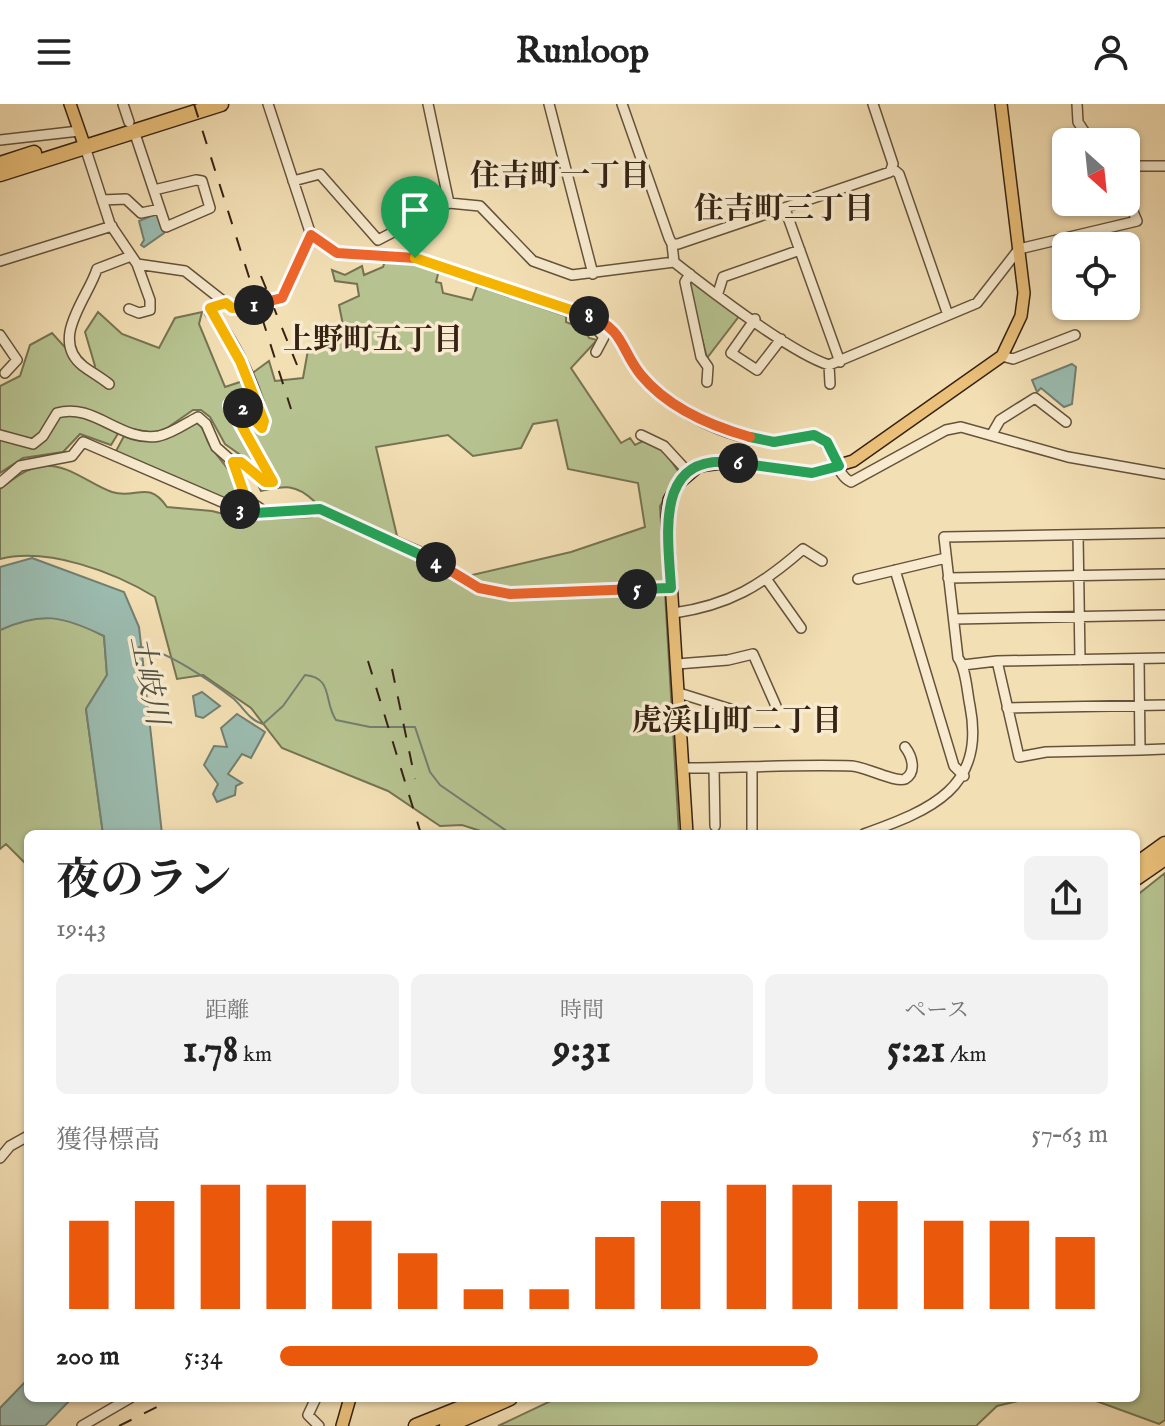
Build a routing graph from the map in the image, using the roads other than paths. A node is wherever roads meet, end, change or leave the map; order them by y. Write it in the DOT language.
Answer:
graph roads {
  1 [pos="70,104"];
  2 [pos="123,104"];
  3 [pos="187,104"];
  4 [pos="221,104"];
  5 [pos="268,104"];
  6 [pos="428,104"];
  7 [pos="549,104"];
  8 [pos="622,104"];
  9 [pos="873,104"];
  10 [pos="1001,104"];
  11 [pos="1077,104"];
  12 [pos="132,126"];
  13 [pos="1082,128"];
  14 [pos="82,138"];
  15 [pos="0,140"];
  16 [pos="0,164"];
  17 [pos="1140,166"];
  18 [pos="1165,166"];
  19 [pos="893,169"];
  20 [pos="0,174"];
  21 [pos="293,181"];
  22 [pos="154,190"];
  23 [pos="102,200"];
  24 [pos="449,203"];
  25 [pos="160,209"];
  26 [pos="785,209"];
  27 [pos="1135,216"];
  28 [pos="112,226"];
  29 [pos="311,235"];
  30 [pos="672,244"];
  31 [pos="1019,249"];
  32 [pos="800,250"];
  33 [pos="134,260"];
  34 [pos="0,261"];
  35 [pos="674,262"];
  36 [pos="593,274"];
  37 [pos="690,274"];
  38 [pos="718,293"];
  39 [pos="226,303"];
  40 [pos="129,309"];
  41 [pos="581,314"];
  42 [pos="948,315"];
  43 [pos="755,319"];
  44 [pos="0,335"];
  45 [pos="1075,335"];
  46 [pos="781,339"];
  47 [pos="596,352"];
  48 [pos="1002,356"];
  49 [pos="840,362"];
  50 [pos="829,365"];
  51 [pos="5,373"];
  52 [pos="707,382"];
  53 [pos="109,384"];
  54 [pos="830,384"];
  55 [pos="1066,422"];
  56 [pos="992,434"];
  57 [pos="0,435"];
  58 [pos="641,435"];
  59 [pos="233,462"];
  60 [pos="839,466"];
  61 [pos="688,472"];
  62 [pos="1165,474"];
  63 [pos="0,483"];
  64 [pos="246,499"];
  65 [pos="238,509"];
  66 [pos="268,511"];
  67 [pos="1165,533"];
  68 [pos="1078,535"];
  69 [pos="946,558"];
  70 [pos="822,561"];
  71 [pos="895,570"];
  72 [pos="1165,574"];
  73 [pos="1078,575"];
  74 [pos="948,578"];
  75 [pos="858,579"];
  76 [pos="767,580"];
  77 [pos="671,588"];
  78 [pos="674,613"];
  79 [pos="1165,615"];
  80 [pos="1079,617"];
  81 [pos="954,619"];
  82 [pos="801,628"];
  83 [pos="1165,658"];
  84 [pos="1139,659"];
  85 [pos="1080,660"];
  86 [pos="997,661"];
  87 [pos="677,664"];
  88 [pos="963,665"];
  89 [pos="679,693"];
  90 [pos="1140,705"];
  91 [pos="1165,705"];
  92 [pos="776,706"];
  93 [pos="1007,708"];
  94 [pos="730,709"];
  95 [pos="905,747"];
  96 [pos="1165,749"];
  97 [pos="1140,750"];
  98 [pos="685,768"];
  99 [pos="714,768"];
  100 [pos="752,769"];
  101 [pos="964,776"];
  102 [pos="715,826"];
  103 [pos="687,830"];
  104 [pos="752,830"];
  105 [pos="875,830"];
  106 [pos="1165,844"];
  107 [pos="1165,858"];
  108 [pos="1140,862"];
  109 [pos="1140,875"];
  110 [pos="24,1138"];
  111 [pos="0,1158"];
  112 [pos="123,1402"];
  113 [pos="314,1402"];
  114 [pos="349,1402"];
  115 [pos="476,1402"];
  116 [pos="501,1402"];
  117 [pos="82,1426"];
  118 [pos="319,1426"];
  119 [pos="342,1426"];
  120 [pos="416,1426"];
  121 [pos="447,1426"];
  1 -- 14 [label="main road"];
  2 -- 12 [label="street"];
  3 -- 12 [label="highway"];
  4 -- 12 [label="highway"];
  5 -- 21 [label="street"];
  6 -- 24 [label="street"];
  7 -- 36 [label="street"];
  8 -- 30 [label="street"];
  9 -- 19 [label="street"];
  10 -- 31 [label="main road"];
  11 -- 13 [label="street"];
  12 -- 14 [label="highway"];
  12 -- 22 [label="street"];
  14 -- 15 [label="street"];
  14 -- 16 [label="highway"];
  14 -- 20 [label="highway"];
  14 -- 23 [label="street"];
  17 -- 18 [label="street"];
  19 -- 26 [label="street"];
  19 -- 42 [label="street"];
  21 -- 24 [label="street"];
  21 -- 29 [label="street"];
  22 -- 25 [label="street"];
  22 -- 25 [label="street"];
  23 -- 25 [label="street"];
  23 -- 28 [label="street"];
  24 -- 36 [label="street"];
  26 -- 30 [label="street"];
  26 -- 32 [label="street"];
  27 -- 31 [label="street"];
  28 -- 33 [label="street"];
  28 -- 34 [label="street"];
  29 -- 39 [label="street"];
  29 -- 41 [label="street"];
  30 -- 35 [label="street"];
  31 -- 42 [label="street"];
  31 -- 48 [label="main road"];
  32 -- 38 [label="street"];
  32 -- 49 [label="street"];
  33 -- 39 [label="street"];
  33 -- 40 [label="street"];
  33 -- 53 [label="street"];
  35 -- 36 [label="street"];
  35 -- 37 [label="street"];
  37 -- 38 [label="street"];
  37 -- 52 [label="street"];
  38 -- 43 [label="street"];
  39 -- 59 [label="street"];
  41 -- 47 [label="street"];
  41 -- 60 [label="street"];
  42 -- 49 [label="street"];
  43 -- 46 [label="street"];
  43 -- 46 [label="street"];
  44 -- 51 [label="street"];
  45 -- 48 [label="street"];
  46 -- 50 [label="street"];
  48 -- 60 [label="main road"];
  49 -- 50 [label="street"];
  50 -- 54 [label="street"];
  55 -- 56 [label="street"];
  56 -- 60 [label="street"];
  56 -- 62 [label="street"];
  57 -- 59 [label="street"];
  58 -- 61 [label="street"];
  59 -- 64 [label="street"];
  60 -- 61 [label="main road"];
  61 -- 77 [label="main road"];
  63 -- 65 [label="street"];
  64 -- 65 [label="street"];
  64 -- 66 [label="street"];
  65 -- 66 [label="street"];
  66 -- 77 [label="street"];
  67 -- 68 [label="street"];
  68 -- 69 [label="street"];
  68 -- 73 [label="street"];
  69 -- 71 [label="street"];
  69 -- 74 [label="street"];
  70 -- 76 [label="street"];
  71 -- 75 [label="street"];
  71 -- 101 [label="street"];
  72 -- 73 [label="street"];
  73 -- 74 [label="street"];
  73 -- 80 [label="street"];
  74 -- 81 [label="street"];
  76 -- 78 [label="street"];
  76 -- 82 [label="street"];
  77 -- 78 [label="main road"];
  78 -- 87 [label="main road"];
  79 -- 80 [label="street"];
  80 -- 81 [label="street"];
  80 -- 85 [label="street"];
  81 -- 88 [label="street"];
  83 -- 84 [label="street"];
  84 -- 85 [label="street"];
  84 -- 90 [label="street"];
  85 -- 86 [label="street"];
  86 -- 88 [label="street"];
  86 -- 93 [label="street"];
  87 -- 89 [label="main road"];
  87 -- 92 [label="street"];
  88 -- 101 [label="street"];
  89 -- 94 [label="street"];
  89 -- 98 [label="main road"];
  90 -- 91 [label="street"];
  90 -- 93 [label="street"];
  90 -- 97 [label="street"];
  93 -- 97 [label="street"];
  95 -- 100 [label="street"];
  96 -- 97 [label="street"];
  98 -- 99 [label="street"];
  98 -- 103 [label="main road"];
  99 -- 100 [label="street"];
  99 -- 102 [label="street"];
  100 -- 104 [label="street"];
  101 -- 105 [label="street"];
  106 -- 108 [label="highway"];
  107 -- 109 [label="highway"];
  110 -- 111 [label="street"];
  112 -- 117 [label="street"];
  113 -- 118 [label="street"];
  114 -- 119 [label="main road"];
  115 -- 120 [label="highway"];
  116 -- 121 [label="highway"];
}
